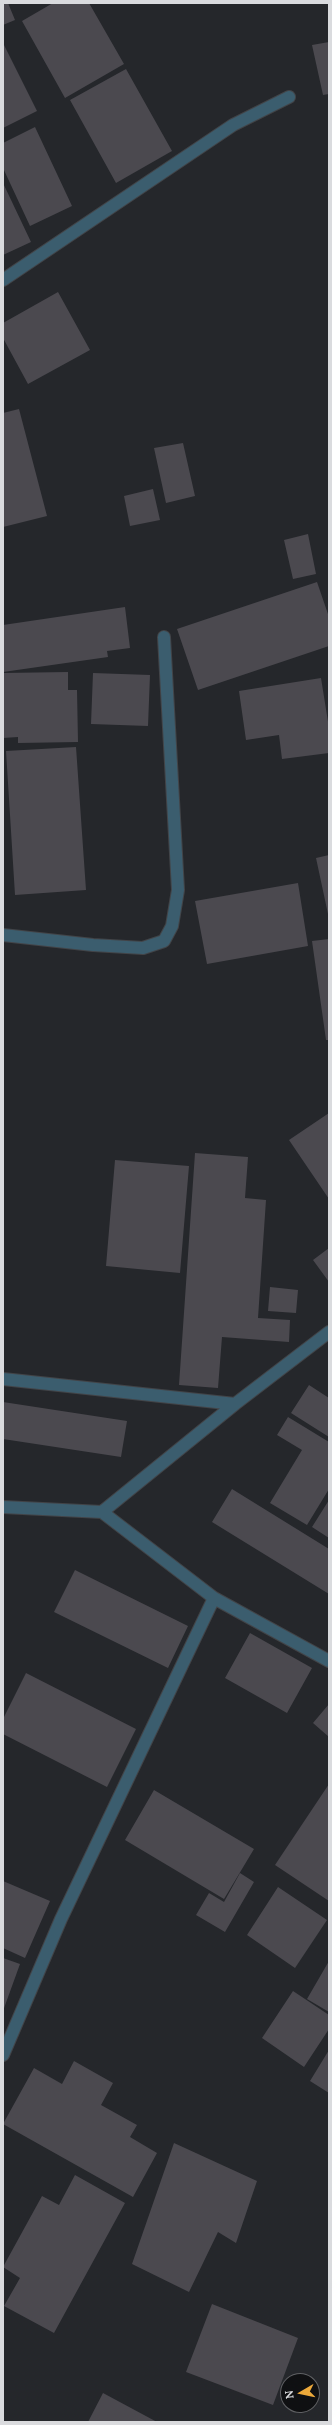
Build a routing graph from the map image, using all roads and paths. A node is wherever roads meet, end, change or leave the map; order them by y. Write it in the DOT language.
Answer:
graph roads {
  1 [pos="289,97"];
  2 [pos="3,280"];
  3 [pos="164,637"];
  4 [pos="3,935"];
  5 [pos="329,1332"];
  6 [pos="3,1379"];
  7 [pos="235,1404"];
  8 [pos="3,1507"];
  9 [pos="102,1512"];
  10 [pos="214,1598"];
  11 [pos="329,1661"];
  12 [pos="3,2055"];
  1 -- 2 [label="street"];
  3 -- 4 [label="street"];
  5 -- 7 [label="street"];
  6 -- 7 [label="street"];
  7 -- 9 [label="street"];
  8 -- 9 [label="street"];
  9 -- 10 [label="street"];
  10 -- 11 [label="street"];
  10 -- 12 [label="street"];
}
